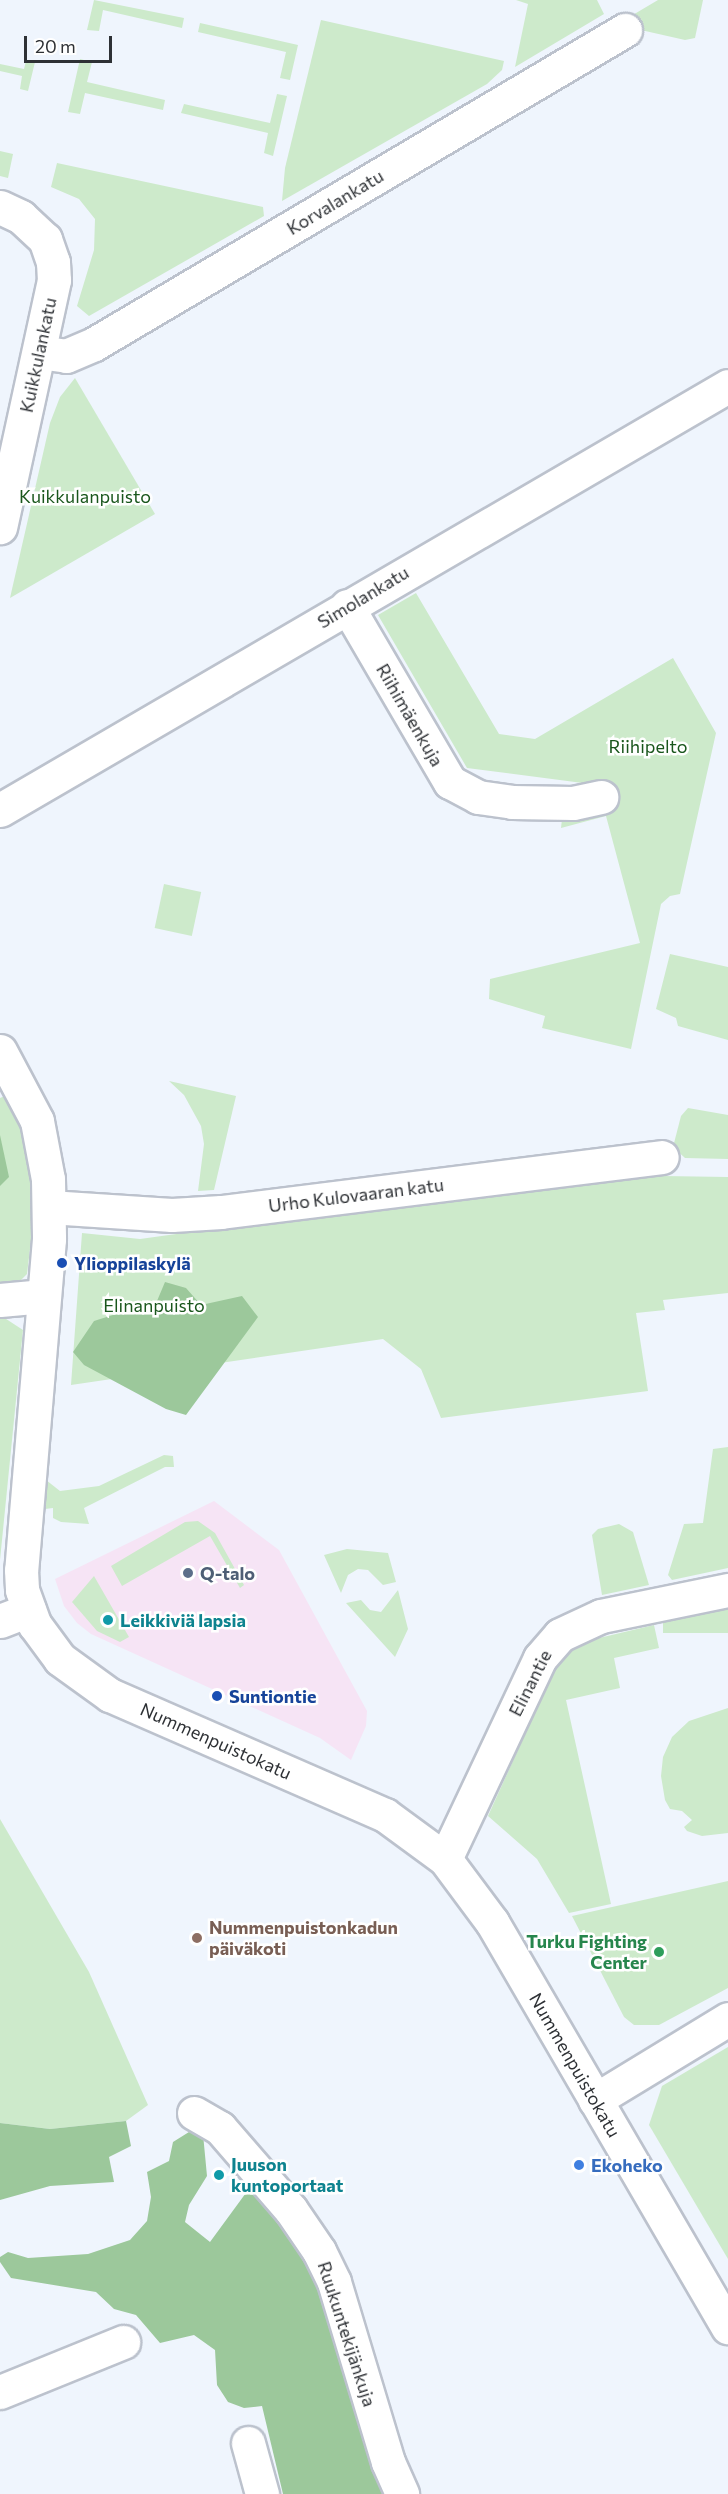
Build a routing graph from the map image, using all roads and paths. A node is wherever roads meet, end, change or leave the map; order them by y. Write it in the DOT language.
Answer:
graph roads {
  1 [pos="625,30"];
  2 [pos="0,207"];
  3 [pos="39,352"];
  4 [pos="728,386"];
  5 [pos="0,527"];
  6 [pos="347,606"];
  7 [pos="601,797"];
  8 [pos="0,810"];
  9 [pos="0,1051"];
  10 [pos="662,1157"];
  11 [pos="50,1207"];
  12 [pos="44,1296"];
  13 [pos="0,1300"];
  14 [pos="728,1590"];
  15 [pos="14,1616"];
  16 [pos="445,1859"];
  17 [pos="728,2019"];
  18 [pos="595,2100"];
  19 [pos="194,2113"];
  20 [pos="728,2327"];
  21 [pos="123,2342"];
  22 [pos="0,2392"];
  23 [pos="248,2443"];
  24 [pos="262,2494"];
  25 [pos="402,2494"];
  1 -- 3 [label="street, Korvalankatu"];
  2 -- 3 [label="street, Kuikkulankatu"];
  3 -- 5 [label="street, Kuikkulankatu"];
  4 -- 6 [label="street, Simolankatu"];
  6 -- 7 [label="street, Riihimäenkuja"];
  6 -- 8 [label="street, Simolankatu"];
  9 -- 11 [label="street, Nummenpuistokatu"];
  10 -- 11 [label="street, Urho Kulovaaran katu"];
  11 -- 12 [label="street, Nummenpuistokatu"];
  12 -- 13 [label="street"];
  12 -- 15 [label="street, Nummenpuistokatu"];
  14 -- 16 [label="street, Elinantie"];
  15 -- 16 [label="street, Nummenpuistokatu"];
  16 -- 18 [label="street, Nummenpuistokatu"];
  17 -- 18 [label="street"];
  18 -- 20 [label="street, Nummenpuistokatu"];
  19 -- 25 [label="street, Ruukuntekijänkuja"];
  21 -- 22 [label="street"];
  23 -- 24 [label="street"];
}
